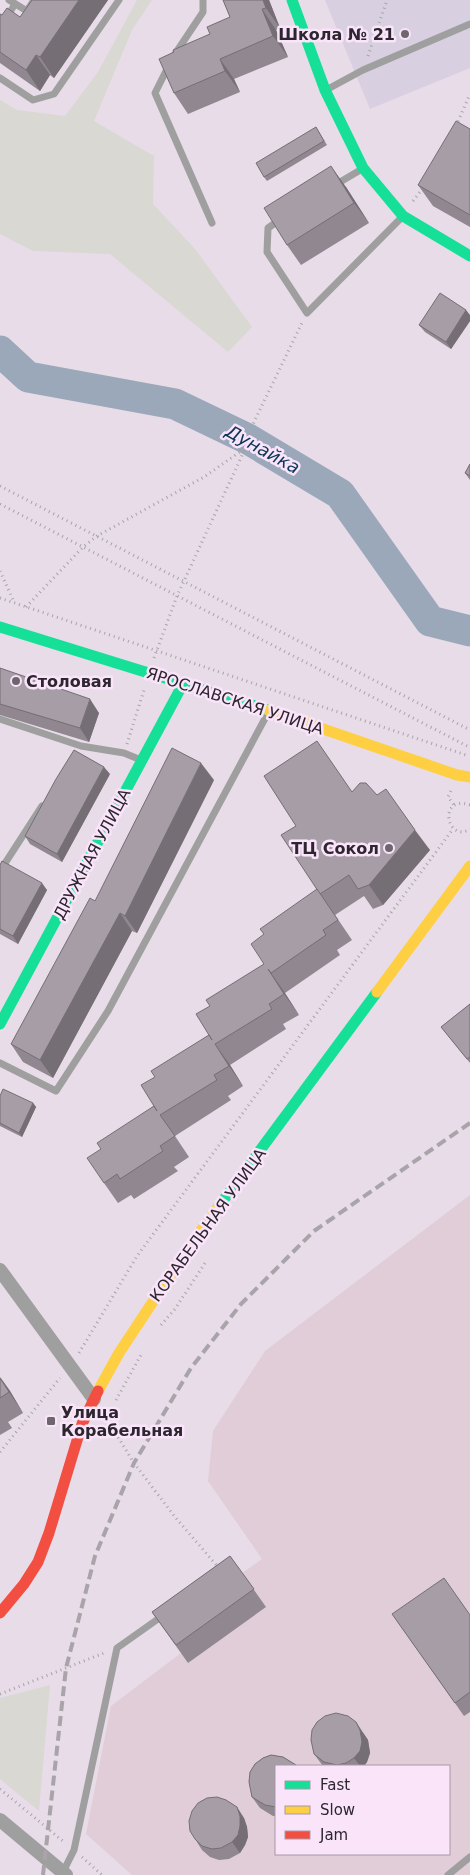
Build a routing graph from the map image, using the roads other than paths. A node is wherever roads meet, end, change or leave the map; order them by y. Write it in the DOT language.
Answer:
graph roads {
  1 [pos="34,0"];
  2 [pos="119,0"];
  3 [pos="203,0"];
  4 [pos="292,0"];
  5 [pos="12,2"];
  6 [pos="470,24"];
  7 [pos="0,28"];
  8 [pos="0,78"];
  9 [pos="325,90"];
  10 [pos="363,168"];
  11 [pos="332,188"];
  12 [pos="292,213"];
  13 [pos="403,216"];
  14 [pos="212,223"];
  15 [pos="470,256"];
  16 [pos="0,627"];
  17 [pos="183,684"];
  18 [pos="269,710"];
  19 [pos="0,719"];
  20 [pos="80,746"];
  21 [pos="75,754"];
  22 [pos="142,761"];
  23 [pos="470,777"];
  24 [pos="48,796"];
  25 [pos="470,866"];
  26 [pos="0,871"];
  27 [pos="0,1024"];
  28 [pos="0,1063"];
  29 [pos="0,1270"];
  30 [pos="94,1399"];
  31 [pos="170,1610"];
  32 [pos="0,1613"];
  33 [pos="0,1820"];
  34 [pos="470,1857"];
  35 [pos="65,1874"];
  36 [pos="448,1875"];
  1 -- 5 [label="lane"];
  2 -- 8 [label="lane"];
  3 -- 14 [label="lane"];
  4 -- 9 [label="street"];
  5 -- 7 [label="lane"];
  6 -- 9 [label="lane"];
  9 -- 10 [label="street"];
  10 -- 11 [label="lane"];
  10 -- 13 [label="street"];
  12 -- 13 [label="lane"];
  13 -- 15 [label="street"];
  16 -- 17 [label="street, ЯРОСЛАВСКАЯ УЛИЦА"];
  17 -- 18 [label="street, ЯРОСЛАВСКАЯ УЛИЦА"];
  17 -- 22 [label="street, ДРУЖНАЯ УЛИЦА"];
  18 -- 23 [label="street, ЯРОСЛАВСКАЯ УЛИЦА"];
  18 -- 28 [label="lane"];
  19 -- 20 [label="lane"];
  20 -- 21 [label="lane"];
  20 -- 22 [label="lane"];
  22 -- 27 [label="street, ДРУЖНАЯ УЛИЦА"];
  24 -- 26 [label="lane"];
  25 -- 30 [label="street, КОРАБЕЛЬНАЯ УЛИЦА"];
  29 -- 30 [label="street"];
  30 -- 32 [label="street, КОРАБЕЛЬНАЯ УЛИЦА"];
  31 -- 35 [label="lane"];
  33 -- 35 [label="street"];
  34 -- 36 [label="lane"];
}
